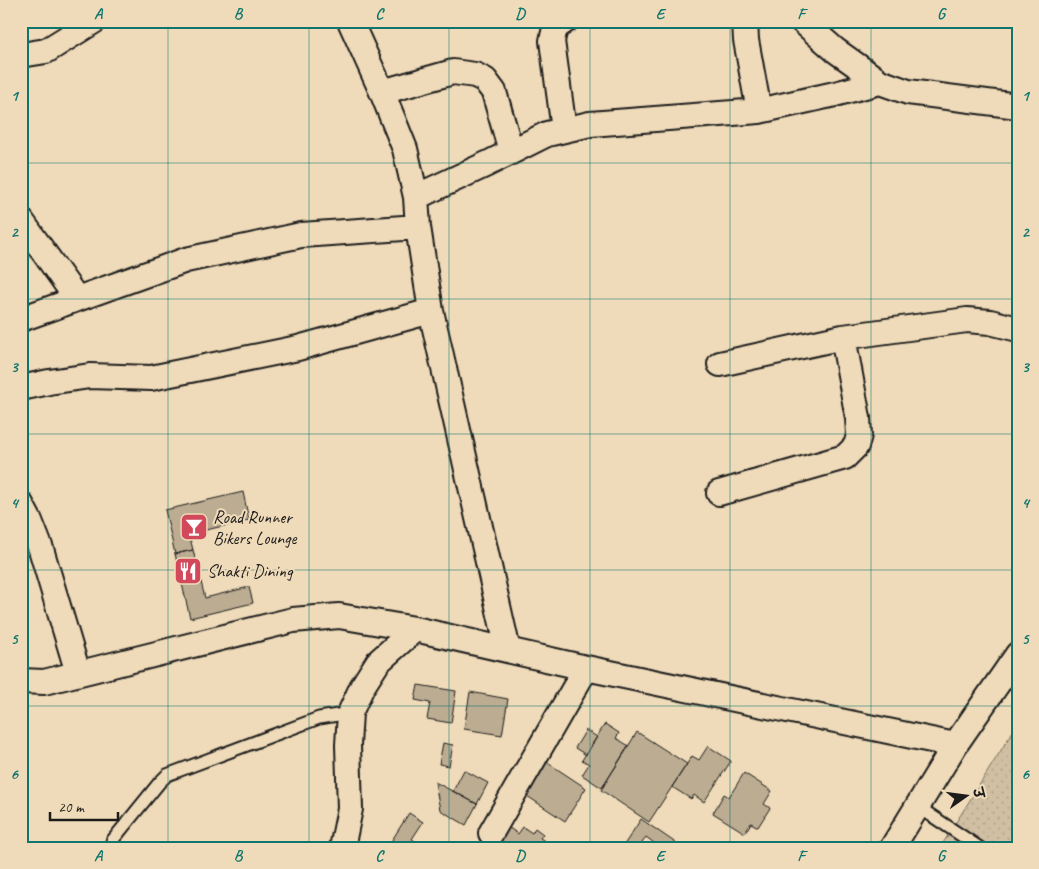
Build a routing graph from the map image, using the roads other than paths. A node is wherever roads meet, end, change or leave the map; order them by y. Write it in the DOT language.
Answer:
graph roads {
  1 [pos="94,21"];
  2 [pos="350,21"];
  3 [pos="564,21"];
  4 [pos="745,21"];
  5 [pos="802,21"];
  6 [pos="46,51"];
  7 [pos="21,55"];
  8 [pos="21,68"];
  9 [pos="880,82"];
  10 [pos="382,92"];
  11 [pos="1018,106"];
  12 [pos="759,111"];
  13 [pos="564,130"];
  14 [pos="511,151"];
  15 [pos="416,197"];
  16 [pos="21,220"];
  17 [pos="418,227"];
  18 [pos="77,299"];
  19 [pos="431,311"];
  20 [pos="21,319"];
  21 [pos="1018,329"];
  22 [pos="844,337"];
  23 [pos="720,364"];
  24 [pos="21,388"];
  25 [pos="719,493"];
  26 [pos="21,504"];
  27 [pos="415,629"];
  28 [pos="508,650"];
  29 [pos="1018,654"];
  30 [pos="586,668"];
  31 [pos="78,673"];
  32 [pos="21,681"];
  33 [pos="350,713"];
  34 [pos="956,745"];
  35 [pos="918,806"];
  36 [pos="491,833"];
  37 [pos="112,841"];
  38 [pos="342,848"];
  39 [pos="892,848"];
  40 [pos="980,848"];
  1 -- 6 [label="street"];
  2 -- 10 [label="street"];
  3 -- 13 [label="street"];
  4 -- 12 [label="street"];
  5 -- 9 [label="street"];
  6 -- 7 [label="street"];
  6 -- 8 [label="street"];
  9 -- 11 [label="street"];
  9 -- 12 [label="street"];
  10 -- 14 [label="street"];
  10 -- 15 [label="street"];
  12 -- 13 [label="street"];
  13 -- 14 [label="street"];
  14 -- 15 [label="street"];
  15 -- 17 [label="street"];
  16 -- 18 [label="street"];
  17 -- 18 [label="street"];
  17 -- 19 [label="street"];
  18 -- 20 [label="street"];
  19 -- 24 [label="street"];
  19 -- 28 [label="street"];
  21 -- 22 [label="street"];
  22 -- 23 [label="street"];
  22 -- 25 [label="street"];
  26 -- 31 [label="street"];
  27 -- 28 [label="street"];
  27 -- 31 [label="street"];
  27 -- 33 [label="street"];
  28 -- 30 [label="street"];
  29 -- 34 [label="street"];
  30 -- 34 [label="street"];
  30 -- 36 [label="street"];
  31 -- 32 [label="street"];
  33 -- 37 [label="lane"];
  33 -- 38 [label="street"];
  34 -- 35 [label="street"];
  35 -- 39 [label="street"];
  35 -- 40 [label="lane"];
}
